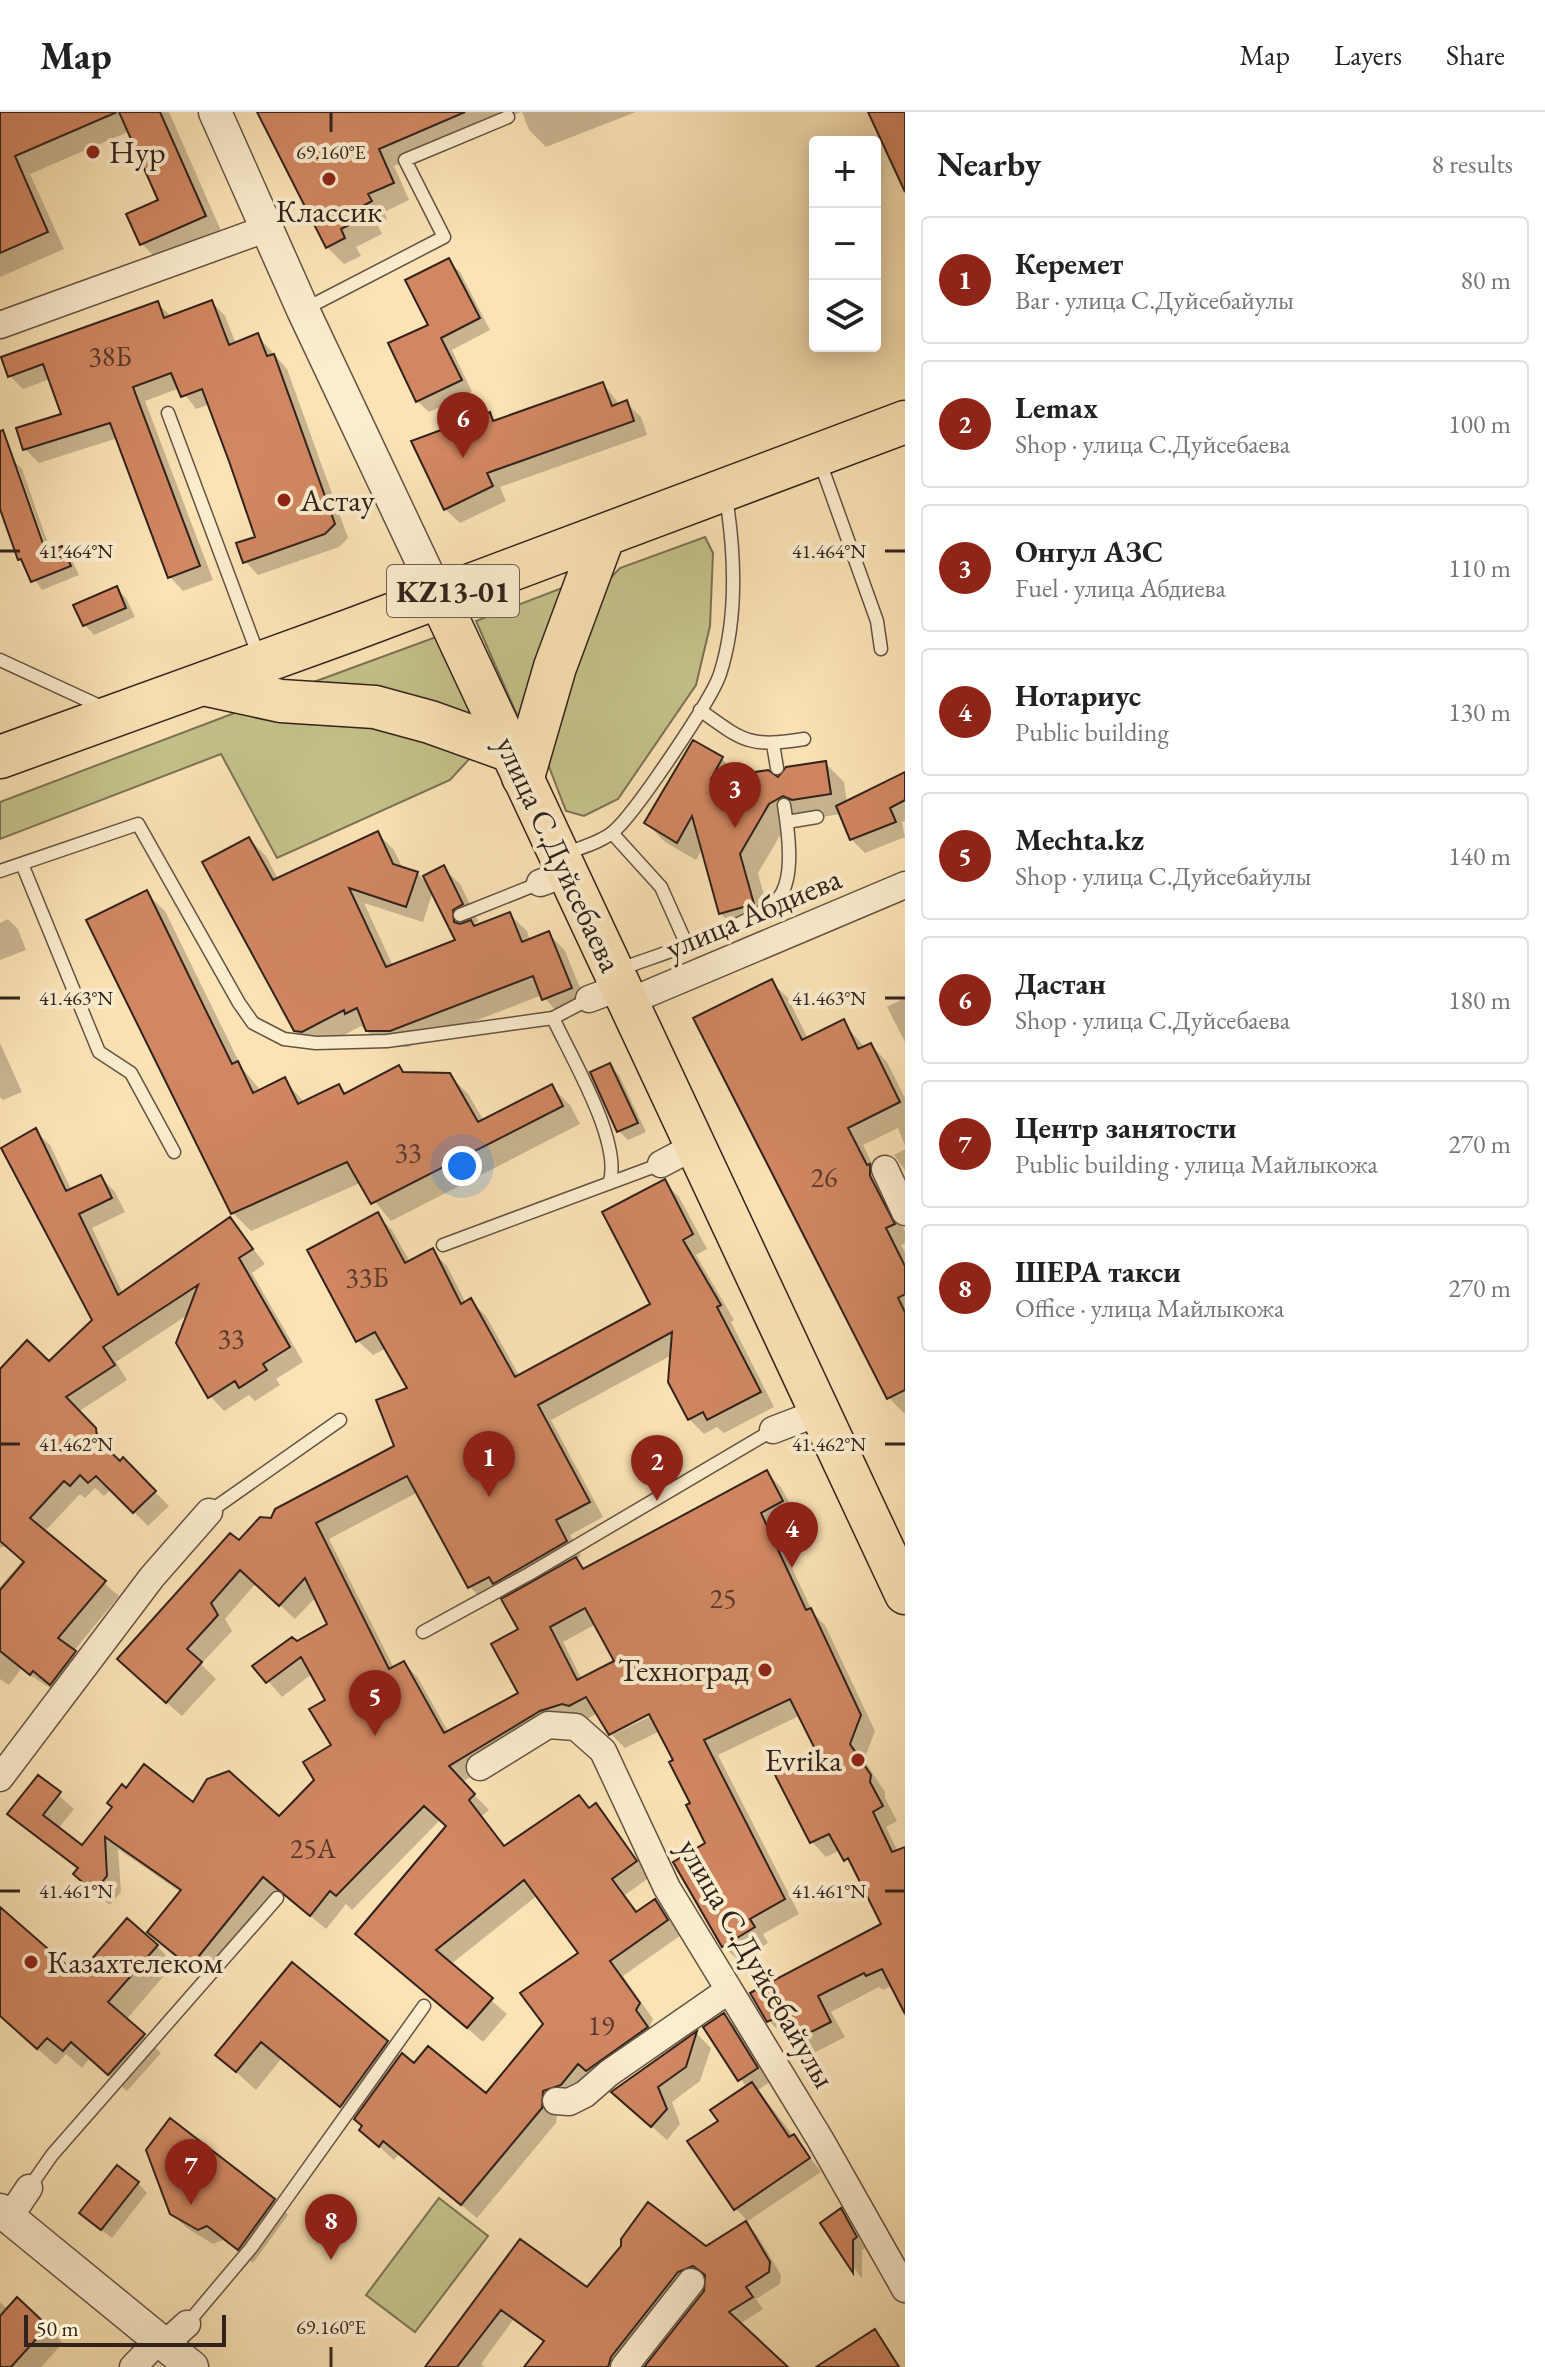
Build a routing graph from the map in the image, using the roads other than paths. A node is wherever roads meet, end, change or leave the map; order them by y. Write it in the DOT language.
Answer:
graph roads {
  1 [pos="215,112"];
  2 [pos="508,117"];
  3 [pos="268,228"];
  4 [pos="303,310"];
  5 [pos="0,325"];
  6 [pos="168,413"];
  7 [pos="905,422"];
  8 [pos="818,455"];
  9 [pos="725,490"];
  10 [pos="604,535"];
  11 [pos="438,596"];
  12 [pos="881,649"];
  13 [pos="0,660"];
  14 [pos="261,663"];
  15 [pos="203,684"];
  16 [pos="700,710"];
  17 [pos="118,714"];
  18 [pos="804,739"];
  19 [pos="773,744"];
  20 [pos="0,757"];
  21 [pos="517,764"];
  22 [pos="777,768"];
  23 [pos="784,805"];
  24 [pos="817,817"];
  25 [pos="787,822"];
  26 [pos="612,833"];
  27 [pos="22,864"];
  28 [pos="0,871"];
  29 [pos="556,871"];
  30 [pos="905,885"];
  31 [pos="460,915"];
  32 [pos="686,943"];
  33 [pos="613,990"];
  34 [pos="553,1018"];
  35 [pos="174,1152"];
  36 [pos="678,1155"];
  37 [pos="885,1169"];
  38 [pos="610,1181"];
  39 [pos="905,1212"];
  40 [pos="443,1245"];
  41 [pos="820,1412"];
  42 [pos="340,1420"];
  43 [pos="773,1430"];
  44 [pos="209,1512"];
  45 [pos="900,1569"];
  46 [pos="423,1632"];
  47 [pos="480,1767"];
  48 [pos="0,1778"];
  49 [pos="277,1898"];
  50 [pos="729,1990"];
  51 [pos="424,2006"];
  52 [pos="556,2101"];
  53 [pos="29,2188"];
  54 [pos="5,2214"];
  55 [pos="691,2282"];
  56 [pos="905,2289"];
  57 [pos="171,2336"];
  58 [pos="133,2367"];
  59 [pos="192,2367"];
  60 [pos="624,2367"];
  1 -- 3 [label="street, улица С.Дуйсебаева"];
  2 -- 4 [label="lane"];
  3 -- 4 [label="street, улица С.Дуйсебаева"];
  3 -- 5 [label="street"];
  4 -- 11 [label="street, улица С.Дуйсебаева"];
  6 -- 14 [label="lane"];
  7 -- 8 [label="highway, KZ13-01"];
  8 -- 9 [label="highway, KZ13-01"];
  8 -- 12 [label="lane"];
  9 -- 10 [label="highway, KZ13-01"];
  9 -- 16 [label="lane"];
  10 -- 11 [label="highway, KZ13-01"];
  10 -- 21 [label="highway"];
  11 -- 14 [label="highway, KZ13-01"];
  11 -- 21 [label="main road, улица С.Дуйсебаева"];
  13 -- 17 [label="lane"];
  14 -- 15 [label="highway, KZ13-01"];
  15 -- 17 [label="highway, KZ13-01"];
  15 -- 21 [label="highway"];
  16 -- 19 [label="lane"];
  16 -- 26 [label="lane"];
  17 -- 20 [label="highway, KZ13-01"];
  18 -- 19 [label="lane"];
  19 -- 22 [label="lane"];
  21 -- 29 [label="main road, улица С.Дуйсебаева"];
  23 -- 25 [label="lane"];
  24 -- 25 [label="lane"];
  25 -- 32 [label="lane"];
  26 -- 29 [label="lane"];
  26 -- 32 [label="lane"];
  27 -- 28 [label="lane"];
  27 -- 34 [label="lane"];
  27 -- 35 [label="lane"];
  29 -- 31 [label="lane"];
  29 -- 33 [label="main road, улица С.Дуйсебаева"];
  30 -- 33 [label="street, улица Абдиева"];
  32 -- 33 [label="lane"];
  33 -- 34 [label="lane"];
  33 -- 36 [label="main road, улица С.Дуйсебаева"];
  34 -- 38 [label="lane"];
  36 -- 38 [label="lane"];
  36 -- 41 [label="main road, улица С.Дуйсебаева"];
  37 -- 39 [label="street"];
  38 -- 40 [label="lane"];
  41 -- 43 [label="street"];
  41 -- 45 [label="main road, улица С.Дуйсебаева"];
  42 -- 44 [label="lane"];
  43 -- 46 [label="lane"];
  44 -- 48 [label="street"];
  47 -- 50 [label="street, улица С.Дуйсебайулы"];
  49 -- 53 [label="lane"];
  50 -- 52 [label="street"];
  50 -- 56 [label="street, улица С.Дуйсебайулы"];
  51 -- 57 [label="lane"];
  53 -- 54 [label="street"];
  54 -- 57 [label="street"];
  55 -- 60 [label="street"];
  57 -- 58 [label="street"];
  57 -- 59 [label="street"];
}
